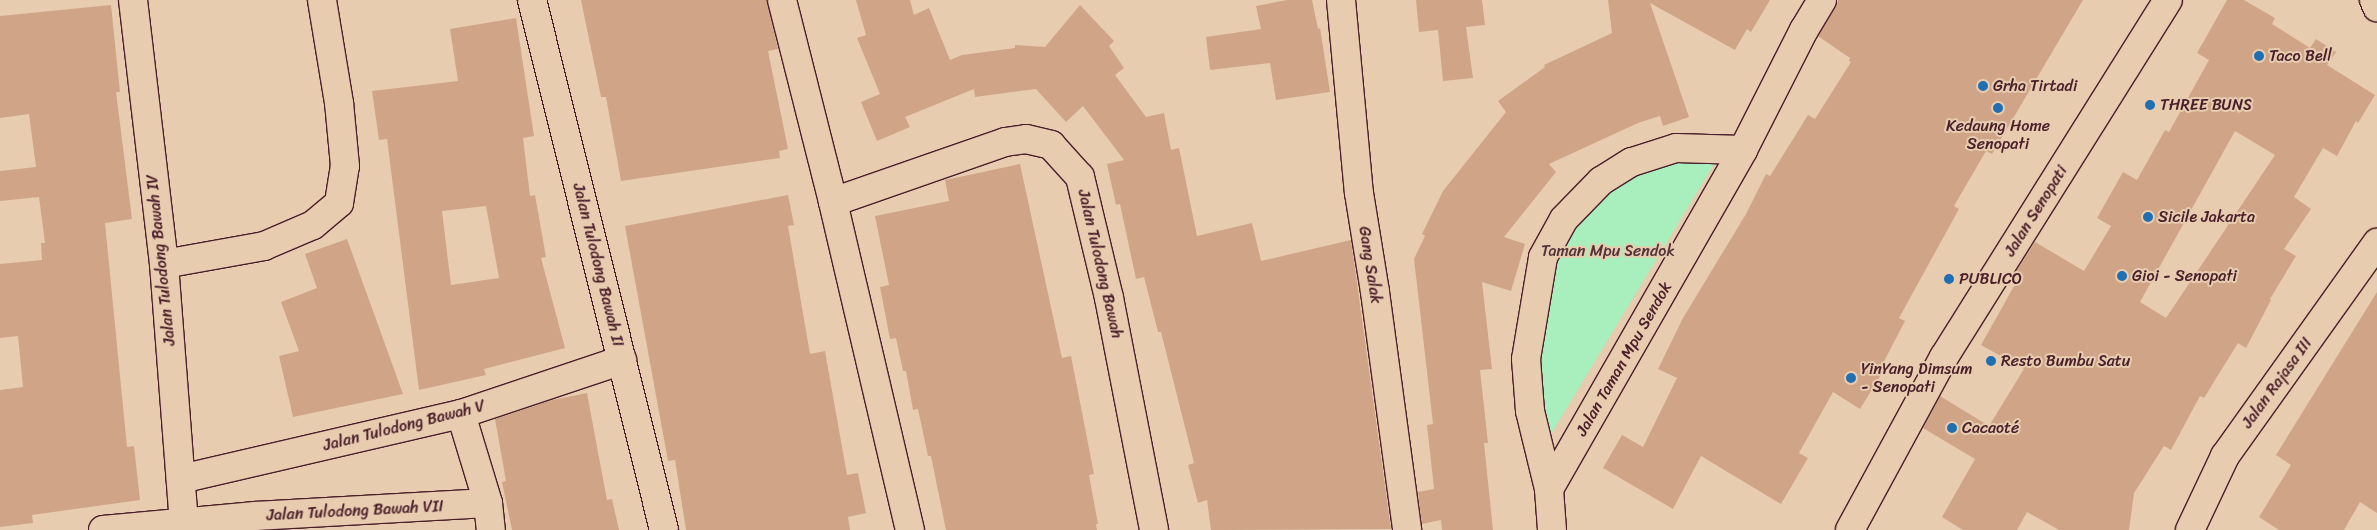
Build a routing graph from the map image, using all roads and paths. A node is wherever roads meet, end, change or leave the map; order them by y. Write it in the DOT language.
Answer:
graph roads {
  1 [pos="133,0"];
  2 [pos="322,0"];
  3 [pos="532,0"];
  4 [pos="782,0"];
  5 [pos="1341,0"];
  6 [pos="1822,0"];
  7 [pos="2168,0"];
  8 [pos="2374,0"];
  9 [pos="2377,7"];
  10 [pos="1743,150"];
  11 [pos="833,202"];
  12 [pos="2377,243"];
  13 [pos="164,264"];
  14 [pos="622,360"];
  15 [pos="461,414"];
  16 [pos="181,479"];
  17 [pos="1549,489"];
  18 [pos="488,503"];
  19 [pos="184,522"];
  20 [pos="256,523"];
  21 [pos="103,530"];
  22 [pos="491,530"];
  23 [pos="664,530"];
  24 [pos="910,530"];
  25 [pos="1154,530"];
  26 [pos="1407,530"];
  27 [pos="1552,530"];
  28 [pos="1850,530"];
  29 [pos="2190,530"];
  1 -- 13 [label="street, Jalan Tulodong Bawah IV"];
  2 -- 13 [label="street"];
  3 -- 14 [label="street, Jalan Tulodong Bawah II"];
  4 -- 11 [label="street"];
  5 -- 26 [label="street, Gang Salak"];
  6 -- 10 [label="street, Jalan Taman Mpu Sendok"];
  7 -- 28 [label="street, Jalan Senopati"];
  8 -- 9 [label="street"];
  10 -- 17 [label="street, Jalan Taman Mpu Sendok"];
  10 -- 17 [label="street"];
  11 -- 24 [label="street"];
  11 -- 25 [label="street, Jalan Tulodong Bawah"];
  12 -- 29 [label="street, Jalan Rajasa III"];
  13 -- 16 [label="street, Jalan Tulodong Bawah IV"];
  14 -- 15 [label="street, Jalan Tulodong Bawah V"];
  14 -- 23 [label="street, Jalan Tulodong Bawah II"];
  15 -- 16 [label="street, Jalan Tulodong Bawah V"];
  15 -- 18 [label="street"];
  16 -- 19 [label="street, Jalan Tulodong Bawah IV"];
  17 -- 27 [label="street"];
  18 -- 20 [label="street, Jalan Tulodong Bawah VII"];
  18 -- 22 [label="street"];
  19 -- 20 [label="street, Jalan Tulodong Bawah VII"];
  19 -- 21 [label="street, Jalan Tulodong Bawah VII"];
}
